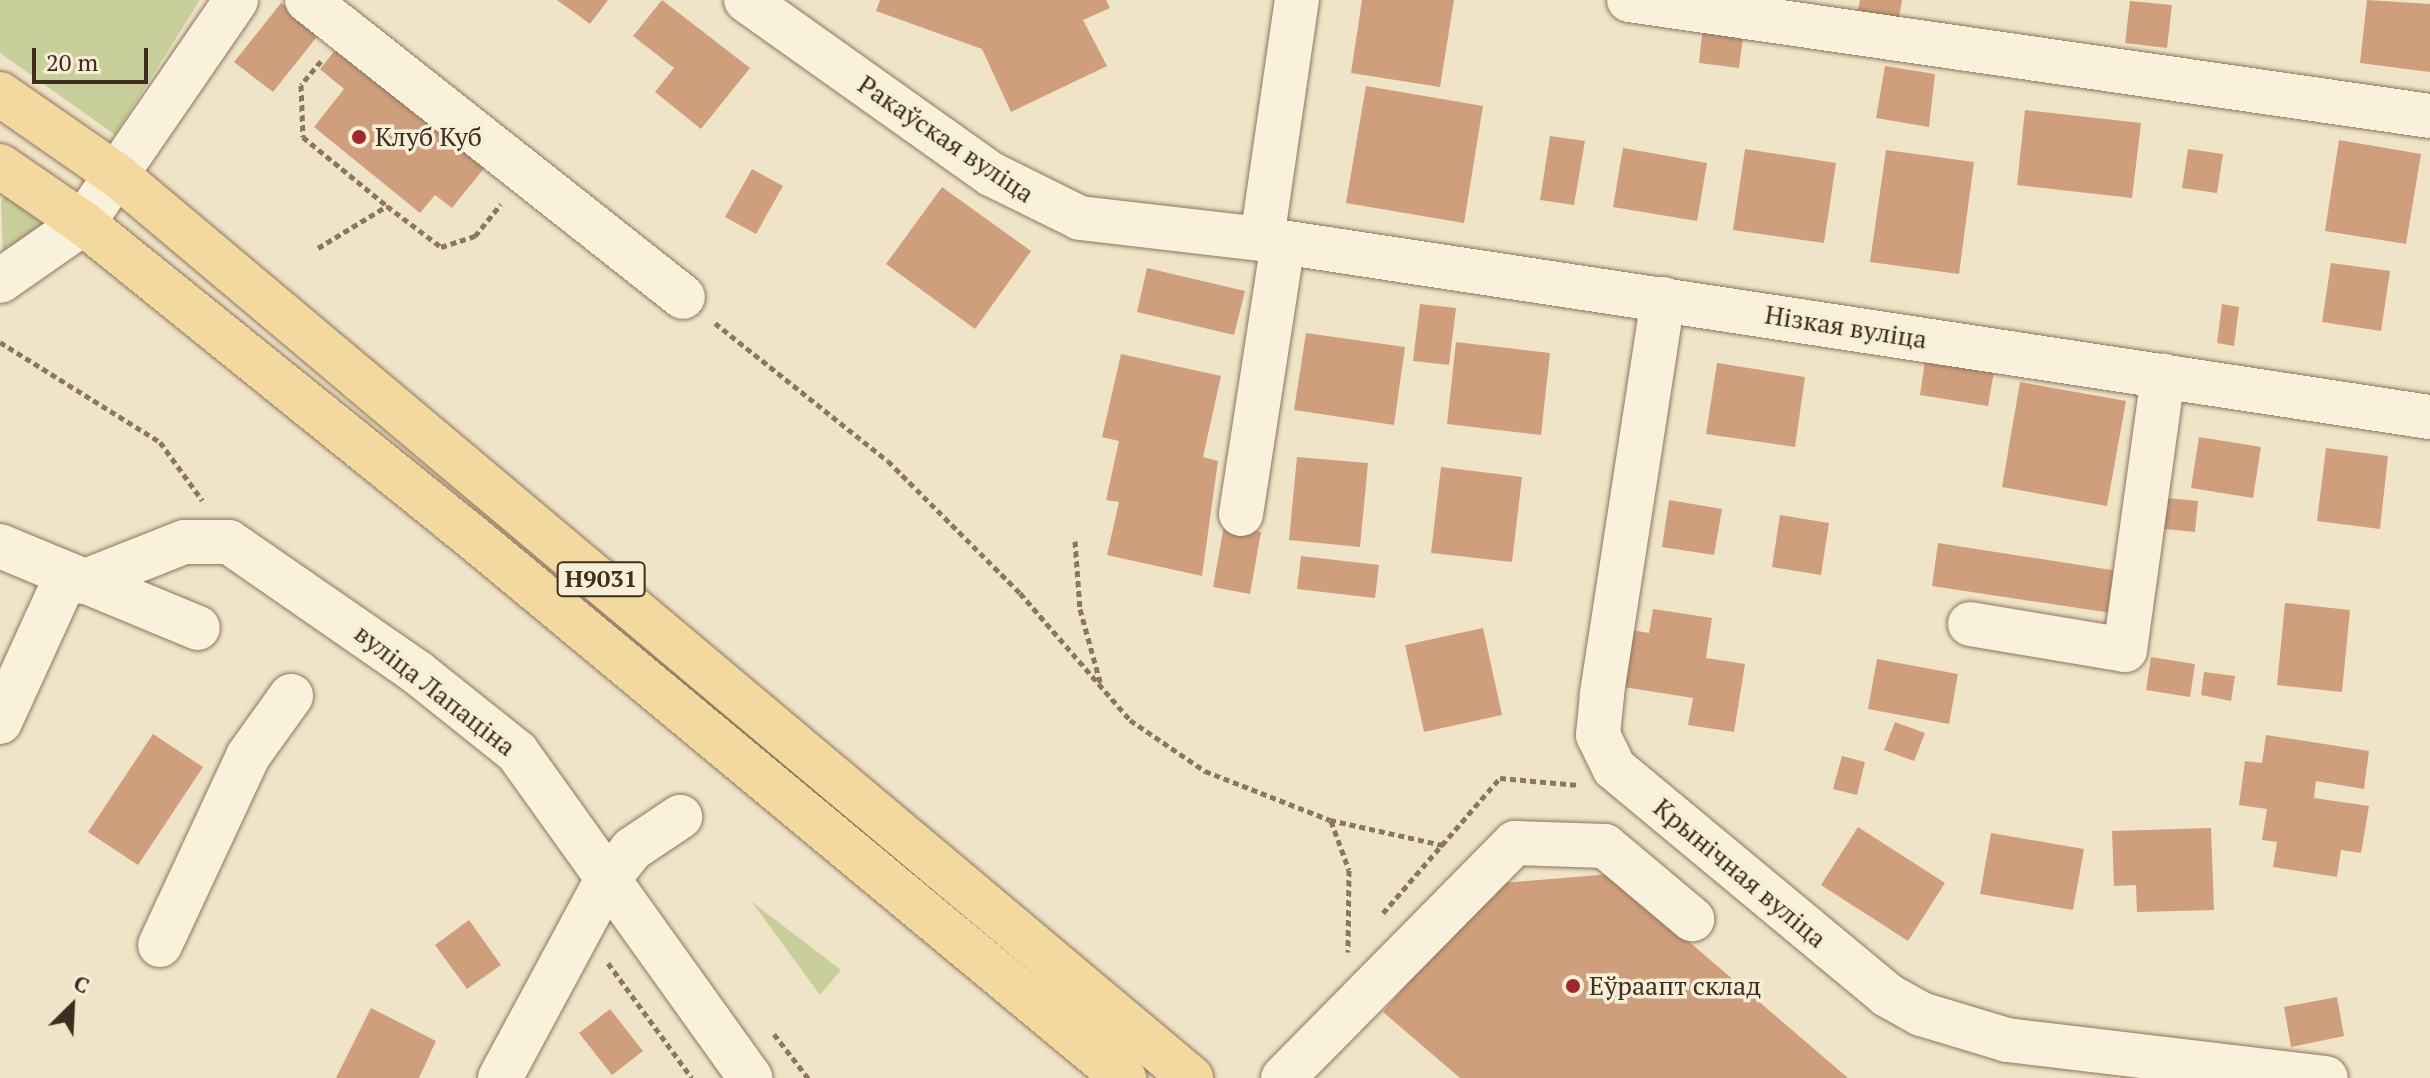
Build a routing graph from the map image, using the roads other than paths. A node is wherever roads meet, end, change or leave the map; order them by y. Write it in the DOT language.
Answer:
graph roads {
  1 [pos="236,0"];
  2 [pos="307,0"];
  3 [pos="746,0"];
  4 [pos="1297,0"];
  5 [pos="1629,0"];
  6 [pos="0,94"];
  7 [pos="2430,116"];
  8 [pos="0,166"];
  9 [pos="118,176"];
  10 [pos="83,223"];
  11 [pos="1272,240"];
  12 [pos="0,281"];
  13 [pos="683,297"];
  14 [pos="1663,299"];
  15 [pos="2163,376"];
  16 [pos="2430,417"];
  17 [pos="1241,514"];
  18 [pos="0,546"];
  19 [pos="75,579"];
  20 [pos="1970,624"];
  21 [pos="198,628"];
  22 [pos="291,696"];
  23 [pos="0,722"];
  24 [pos="1624,777"];
  25 [pos="680,817"];
  26 [pos="1605,846"];
  27 [pos="596,901"];
  28 [pos="1692,919"];
  29 [pos="160,945"];
  30 [pos="500,1078"];
  31 [pos="750,1078"];
  32 [pos="1124,1078"];
  33 [pos="1191,1078"];
  34 [pos="1283,1078"];
  35 [pos="2326,1078"];
  1 -- 9 [label="street"];
  2 -- 13 [label="street"];
  3 -- 11 [label="street, Ракаўская вуліца"];
  4 -- 11 [label="street"];
  5 -- 7 [label="street"];
  6 -- 9 [label="main road, Н9031"];
  8 -- 10 [label="main road, Н9031"];
  9 -- 10 [label="street"];
  9 -- 33 [label="main road, Н9031"];
  10 -- 12 [label="street"];
  10 -- 32 [label="main road, Н9031"];
  11 -- 14 [label="street, Нізкая вуліца"];
  11 -- 17 [label="street"];
  14 -- 15 [label="street, Нізкая вуліца"];
  14 -- 24 [label="street, Крынічная вуліца"];
  15 -- 16 [label="street, Нізкая вуліца"];
  15 -- 20 [label="street"];
  18 -- 19 [label="street"];
  19 -- 21 [label="street"];
  19 -- 23 [label="street"];
  19 -- 27 [label="street, вуліца Лапаціна"];
  22 -- 29 [label="street"];
  24 -- 26 [label="street"];
  24 -- 35 [label="street, Крынічная вуліца"];
  25 -- 27 [label="street"];
  26 -- 28 [label="street"];
  26 -- 34 [label="street"];
  27 -- 30 [label="street"];
  27 -- 31 [label="street, вуліца Лапаціна"];
}
